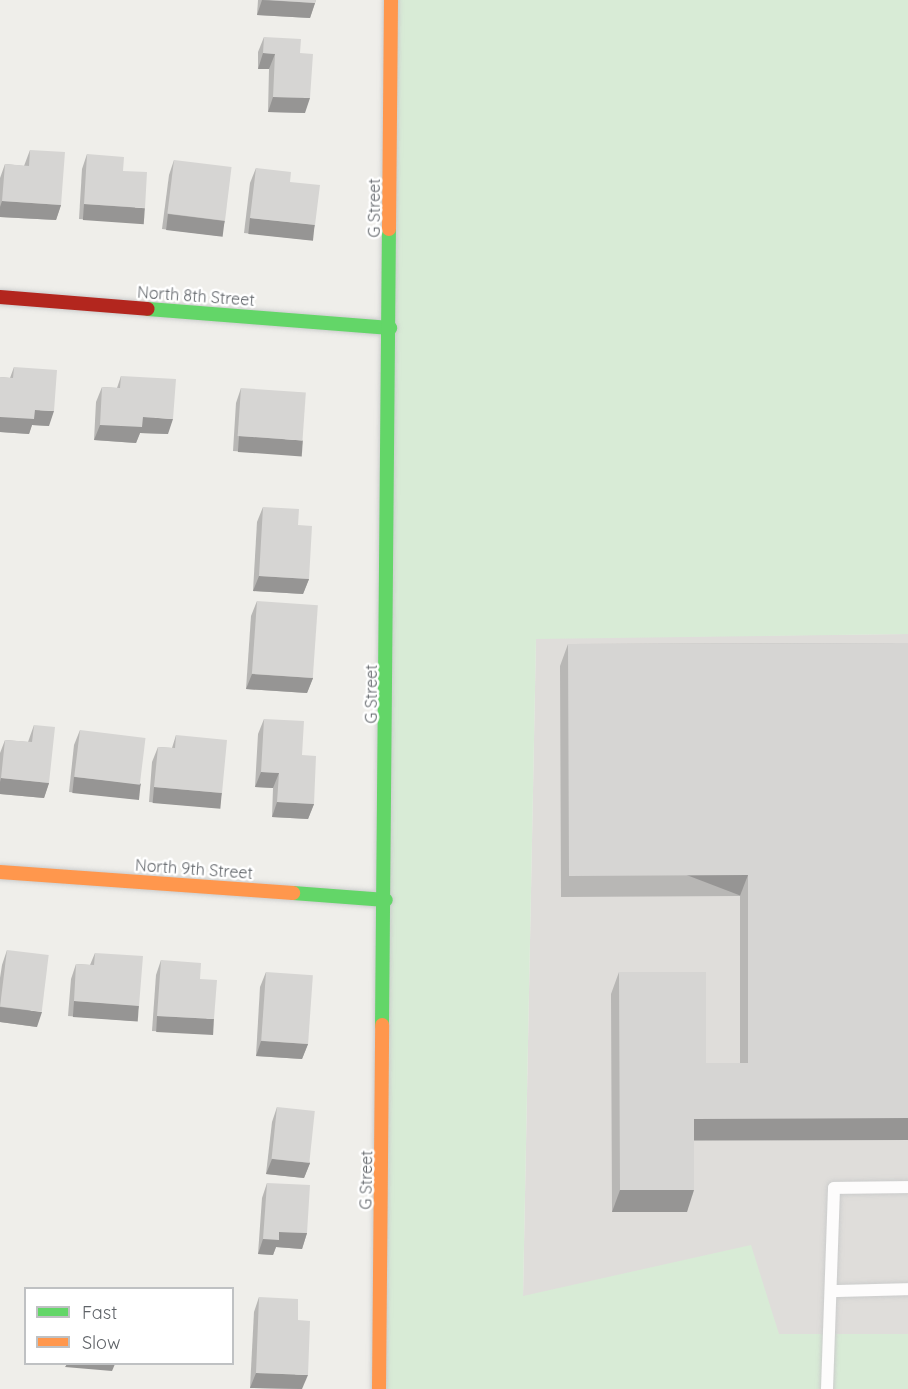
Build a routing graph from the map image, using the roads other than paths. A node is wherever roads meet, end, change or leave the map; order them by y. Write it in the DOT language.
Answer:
graph roads {
  1 [pos="391,0"];
  2 [pos="0,297"];
  3 [pos="390,328"];
  4 [pos="0,872"];
  5 [pos="386,900"];
  6 [pos="908,1188"];
  7 [pos="908,1289"];
  8 [pos="834,1291"];
  9 [pos="379,1389"];
  10 [pos="826,1389"];
  1 -- 3 [label="street, G Street"];
  2 -- 3 [label="street, North 8th Street"];
  3 -- 5 [label="street, G Street"];
  4 -- 5 [label="street, North 9th Street"];
  5 -- 9 [label="street, G Street"];
  6 -- 8 [label="lane"];
  7 -- 8 [label="lane"];
  8 -- 10 [label="lane"];
}
